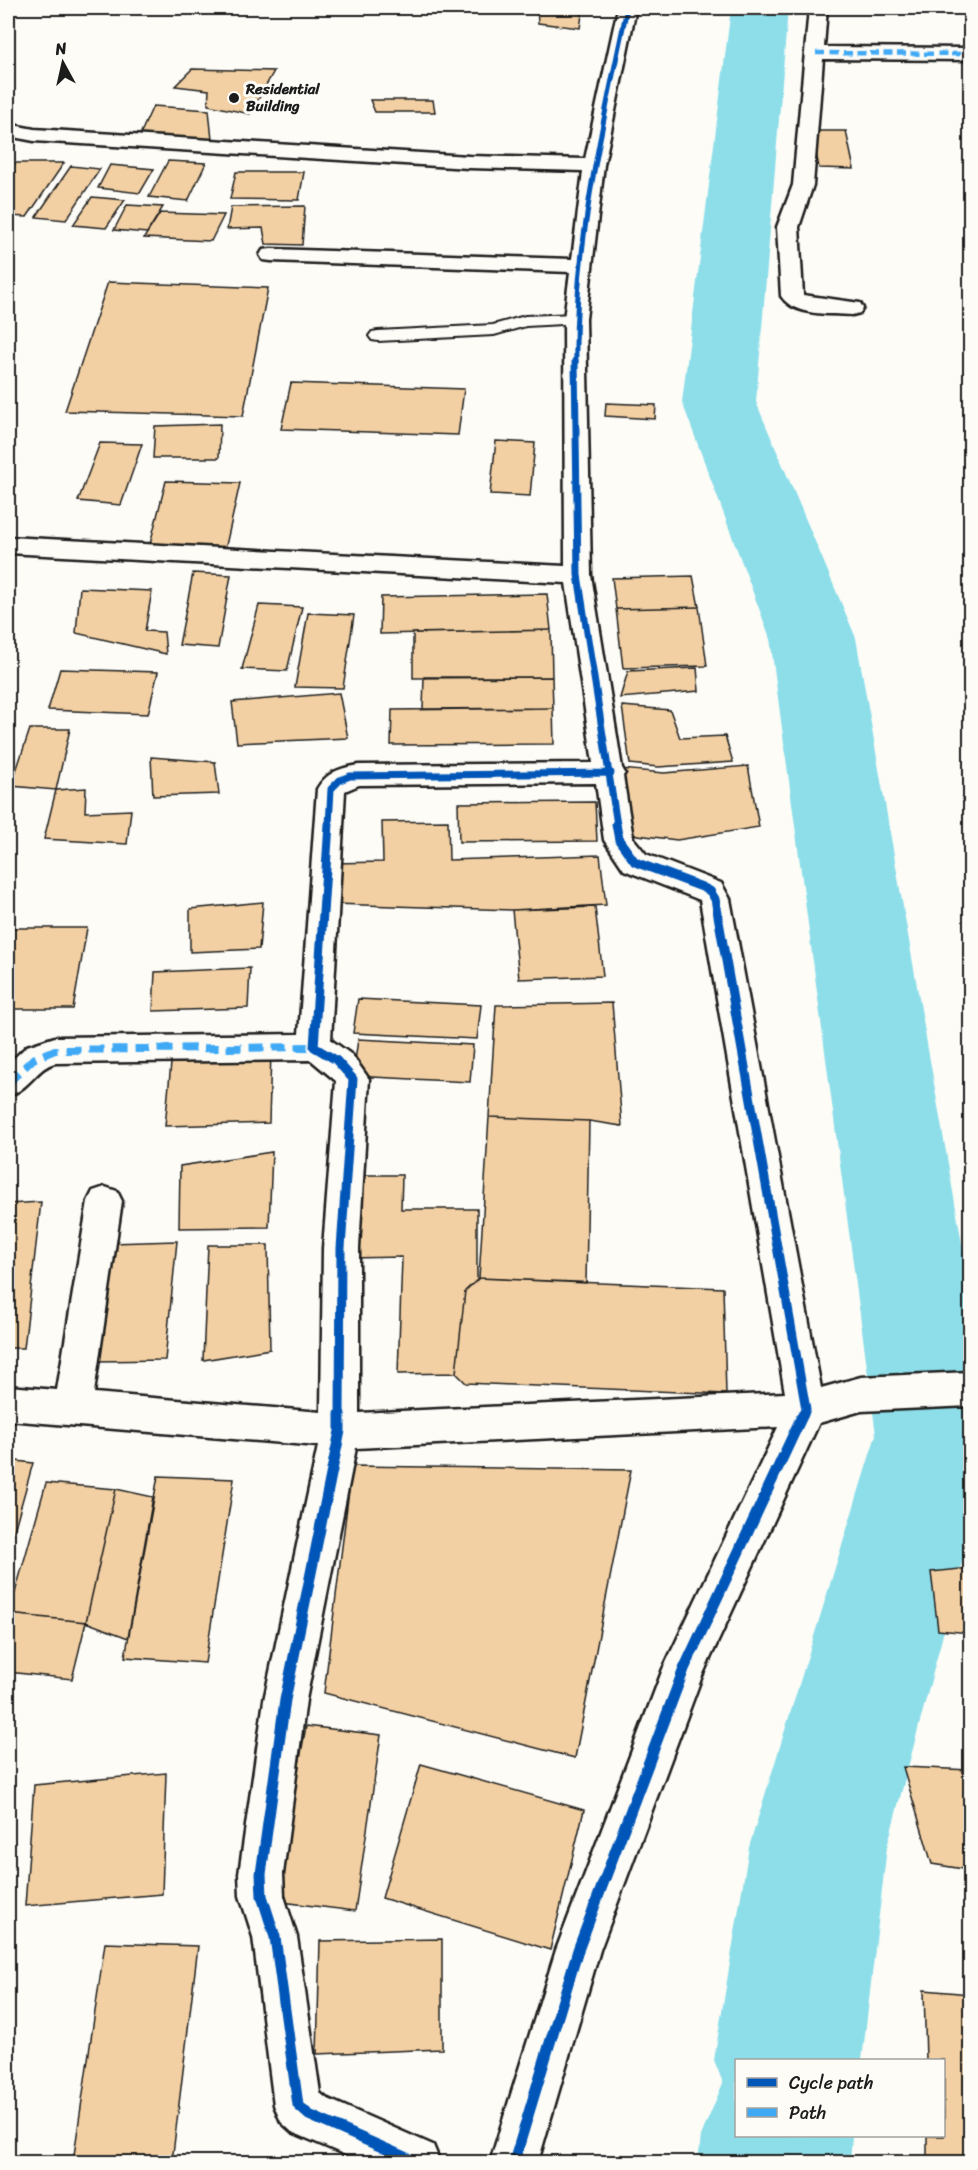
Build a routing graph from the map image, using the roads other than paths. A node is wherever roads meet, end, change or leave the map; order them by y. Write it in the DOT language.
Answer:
graph roads {
  1 [pos="627,8"];
  2 [pos="818,8"];
  3 [pos="816,53"];
  4 [pos="970,54"];
  5 [pos="8,130"];
  6 [pos="594,165"];
  7 [pos="271,255"];
  8 [pos="581,266"];
  9 [pos="852,308"];
  10 [pos="575,319"];
  11 [pos="378,336"];
  12 [pos="8,545"];
  13 [pos="578,576"];
  14 [pos="611,773"];
  15 [pos="314,1047"];
  16 [pos="8,1083"];
  17 [pos="105,1201"];
  18 [pos="970,1389"];
  19 [pos="8,1403"];
  20 [pos="73,1408"];
  21 [pos="807,1409"];
  22 [pos="340,1431"];
  23 [pos="416,2163"];
  24 [pos="514,2163"];
  1 -- 6 [label="street"];
  2 -- 3 [label="street"];
  3 -- 4 [label="street"];
  3 -- 9 [label="street"];
  5 -- 6 [label="street"];
  6 -- 8 [label="street"];
  7 -- 8 [label="street"];
  8 -- 10 [label="street"];
  10 -- 11 [label="lane"];
  10 -- 13 [label="street"];
  12 -- 13 [label="street"];
  13 -- 14 [label="street"];
  14 -- 15 [label="street"];
  14 -- 21 [label="street"];
  15 -- 16 [label="street"];
  15 -- 22 [label="street"];
  17 -- 20 [label="street"];
  18 -- 21 [label="street"];
  19 -- 20 [label="street"];
  20 -- 22 [label="street"];
  21 -- 22 [label="street"];
  21 -- 24 [label="street"];
  22 -- 23 [label="street"];
}
